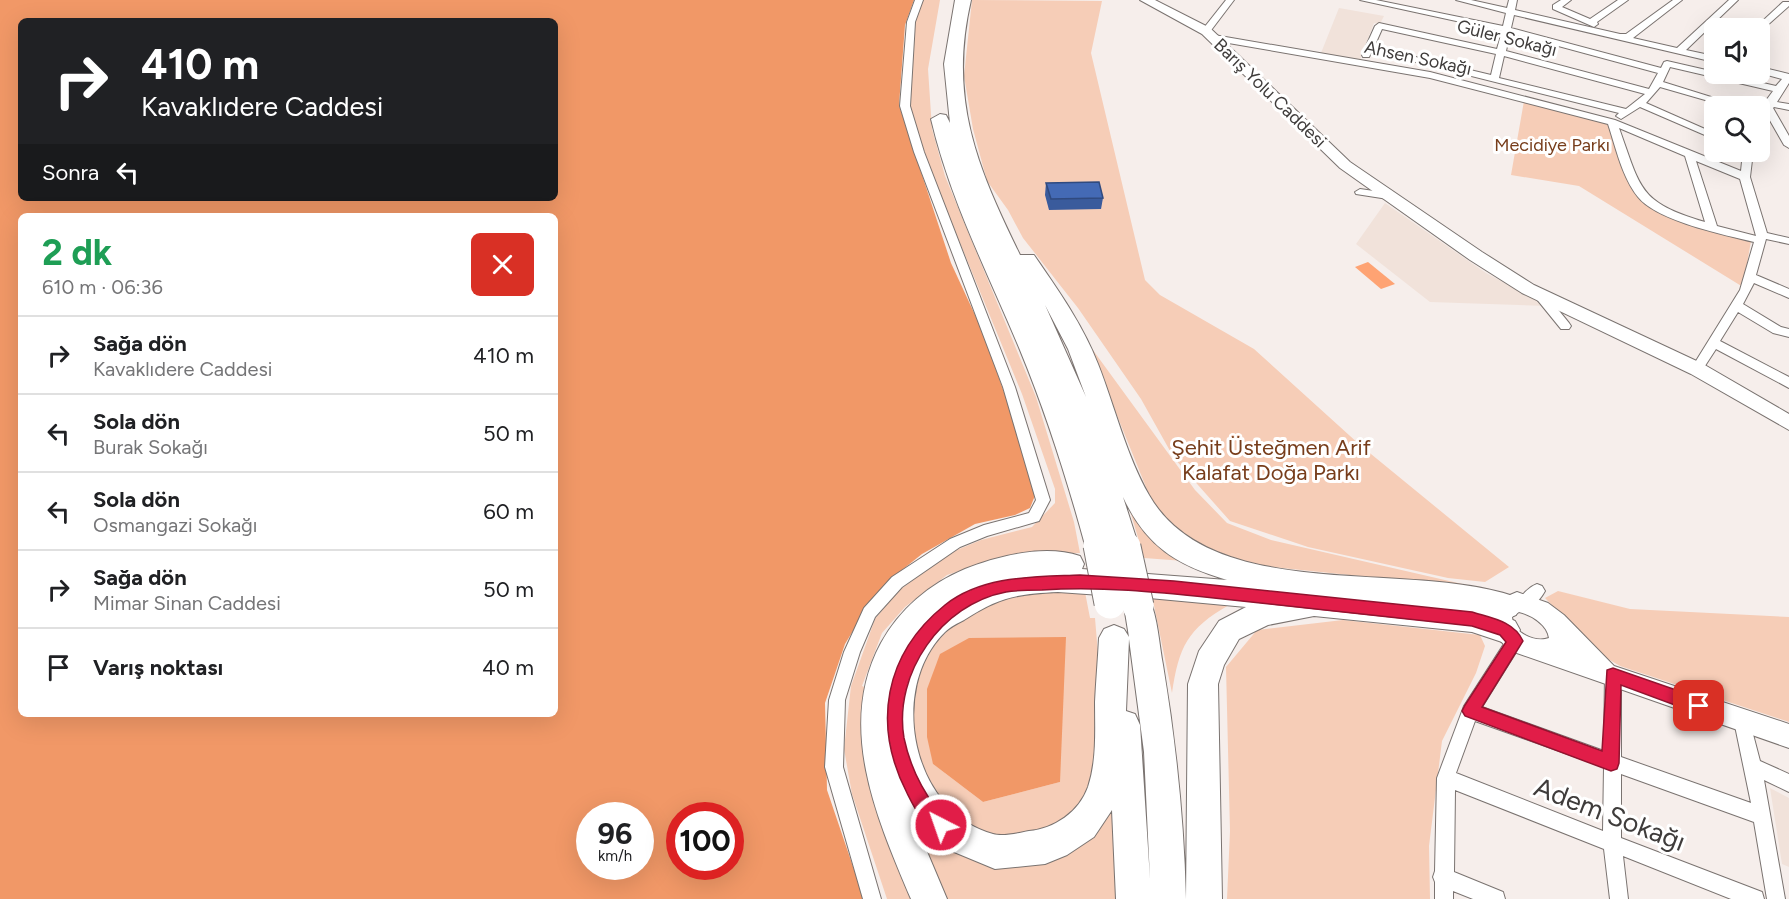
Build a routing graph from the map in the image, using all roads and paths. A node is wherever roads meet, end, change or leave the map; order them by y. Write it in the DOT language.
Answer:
graph roads {
  1 [pos="919,0"];
  2 [pos="947,0"];
  3 [pos="963,0"];
  4 [pos="1146,0"];
  5 [pos="1230,0"];
  6 [pos="1364,0"];
  7 [pos="1460,0"];
  8 [pos="1513,0"];
  9 [pos="1567,0"];
  10 [pos="1624,0"];
  11 [pos="1678,0"];
  12 [pos="1734,0"];
  13 [pos="1773,0"];
  14 [pos="1787,5"];
  15 [pos="1510,10"];
  16 [pos="1770,19"];
  17 [pos="1591,22"];
  18 [pos="1506,29"];
  19 [pos="1210,34"];
  20 [pos="1628,38"];
  21 [pos="1369,48"];
  22 [pos="1679,51"];
  23 [pos="1500,52"];
  24 [pos="1704,57"];
  25 [pos="1363,63"];
  26 [pos="1664,72"];
  27 [pos="1770,72"];
  28 [pos="1496,77"];
  29 [pos="1789,77"];
  30 [pos="1660,84"];
  31 [pos="1782,88"];
  32 [pos="1649,92"];
  33 [pos="1704,97"];
  34 [pos="1641,104"];
  35 [pos="1770,104"];
  36 [pos="1789,107"];
  37 [pos="1770,111"];
  38 [pos="1627,112"];
  39 [pos="1770,120"];
  40 [pos="1612,122"];
  41 [pos="1704,132"];
  42 [pos="1789,145"];
  43 [pos="1690,156"];
  44 [pos="1747,162"];
  45 [pos="1745,177"];
  46 [pos="982,190"];
  47 [pos="1360,192"];
  48 [pos="1388,196"];
  49 [pos="1712,228"];
  50 [pos="1761,237"];
  51 [pos="1789,241"];
  52 [pos="1750,277"];
  53 [pos="1539,294"];
  54 [pos="1789,294"];
  55 [pos="1736,305"];
  56 [pos="1565,326"];
  57 [pos="1789,333"];
  58 [pos="1712,342"];
  59 [pos="1697,369"];
  60 [pos="1789,383"];
  61 [pos="1789,423"];
  62 [pos="1112,546"];
  63 [pos="1326,595"];
  64 [pos="1124,605"];
  65 [pos="1518,614"];
  66 [pos="1551,618"];
  67 [pos="1114,638"];
  68 [pos="1538,650"];
  69 [pos="1613,675"];
  70 [pos="1470,711"];
  71 [pos="1742,721"];
  72 [pos="1789,736"];
  73 [pos="1611,763"];
  74 [pos="1753,766"];
  75 [pos="1446,778"];
  76 [pos="1789,783"];
  77 [pos="1760,815"];
  78 [pos="1612,844"];
  79 [pos="1442,877"];
  80 [pos="872,899"];
  81 [pos="929,899"];
  82 [pos="1134,899"];
  83 [pos="1168,899"];
  84 [pos="1204,899"];
  85 [pos="1444,899"];
  86 [pos="1496,899"];
  87 [pos="1619,899"];
  88 [pos="1755,899"];
  89 [pos="1776,899"];
  1 -- 80 [label="street"];
  2 -- 62 [label="highway"];
  3 -- 46 [label="highway"];
  4 -- 19 [label="main road, Barış Yolu Caddesi"];
  5 -- 19 [label="street"];
  6 -- 18 [label="street"];
  7 -- 15 [label="street"];
  8 -- 15 [label="street"];
  9 -- 17 [label="street"];
  10 -- 17 [label="street"];
  11 -- 20 [label="street"];
  12 -- 22 [label="street"];
  13 -- 14 [label="street"];
  14 -- 16 [label="street"];
  15 -- 18 [label="street"];
  15 -- 20 [label="street"];
  17 -- 20 [label="street"];
  18 -- 23 [label="street"];
  18 -- 26 [label="street"];
  19 -- 25 [label="street, Ahsen Sokağı"];
  19 -- 48 [label="main road, Barış Yolu Caddesi"];
  20 -- 22 [label="street"];
  21 -- 23 [label="street, Güler Sokağı"];
  21 -- 25 [label="street"];
  21 -- 28 [label="street"];
  22 -- 24 [label="street"];
  23 -- 28 [label="street"];
  23 -- 32 [label="street, Güler Sokağı"];
  25 -- 40 [label="street, Ahsen Sokağı"];
  26 -- 30 [label="street"];
  26 -- 31 [label="street"];
  27 -- 29 [label="street"];
  28 -- 38 [label="street"];
  29 -- 31 [label="street"];
  30 -- 32 [label="street"];
  30 -- 33 [label="street"];
  31 -- 35 [label="street"];
  32 -- 34 [label="street"];
  34 -- 38 [label="street"];
  34 -- 41 [label="street"];
  36 -- 37 [label="street"];
  38 -- 40 [label="street"];
  39 -- 42 [label="street"];
  40 -- 43 [label="street, Ahsen Sokağı"];
  40 -- 49 [label="street"];
  43 -- 45 [label="street, Ahsen Sokağı"];
  43 -- 49 [label="street"];
  44 -- 45 [label="street"];
  45 -- 50 [label="street"];
  46 -- 62 [label="highway"];
  46 -- 63 [label="highway"];
  47 -- 48 [label="street, Barış Yolu Caddesi"];
  48 -- 53 [label="main road, Barış Yolu Caddesi"];
  49 -- 50 [label="street"];
  50 -- 51 [label="street"];
  50 -- 52 [label="street"];
  52 -- 54 [label="street"];
  52 -- 55 [label="street"];
  53 -- 56 [label="street, Barış Yolu Caddesi"];
  53 -- 59 [label="main road, Barış Yolu Caddesi"];
  55 -- 57 [label="street"];
  55 -- 58 [label="street"];
  58 -- 59 [label="street"];
  58 -- 60 [label="street"];
  59 -- 61 [label="main road, Barış Yolu Caddesi"];
  62 -- 64 [label="highway, bridge"];
  63 -- 65 [label="highway"];
  63 -- 67 [label="highway"];
  63 -- 81 [label="highway"];
  63 -- 84 [label="highway"];
  64 -- 67 [label="highway"];
  64 -- 83 [label="highway"];
  65 -- 66 [label="main road"];
  65 -- 68 [label="main road"];
  65 -- 70 [label="street"];
  66 -- 68 [label="main road"];
  66 -- 69 [label="main road"];
  67 -- 82 [label="highway"];
  68 -- 69 [label="main road"];
  69 -- 71 [label="main road"];
  69 -- 73 [label="street"];
  70 -- 73 [label="street"];
  70 -- 75 [label="street"];
  71 -- 72 [label="main road"];
  71 -- 74 [label="street"];
  73 -- 77 [label="street"];
  73 -- 78 [label="street"];
  74 -- 76 [label="street"];
  74 -- 77 [label="street"];
  75 -- 78 [label="street, Adem Sokağı"];
  75 -- 79 [label="street"];
  77 -- 89 [label="street"];
  78 -- 87 [label="street"];
  78 -- 88 [label="street, Adem Sokağı"];
  79 -- 85 [label="street"];
  79 -- 86 [label="street"];
}
